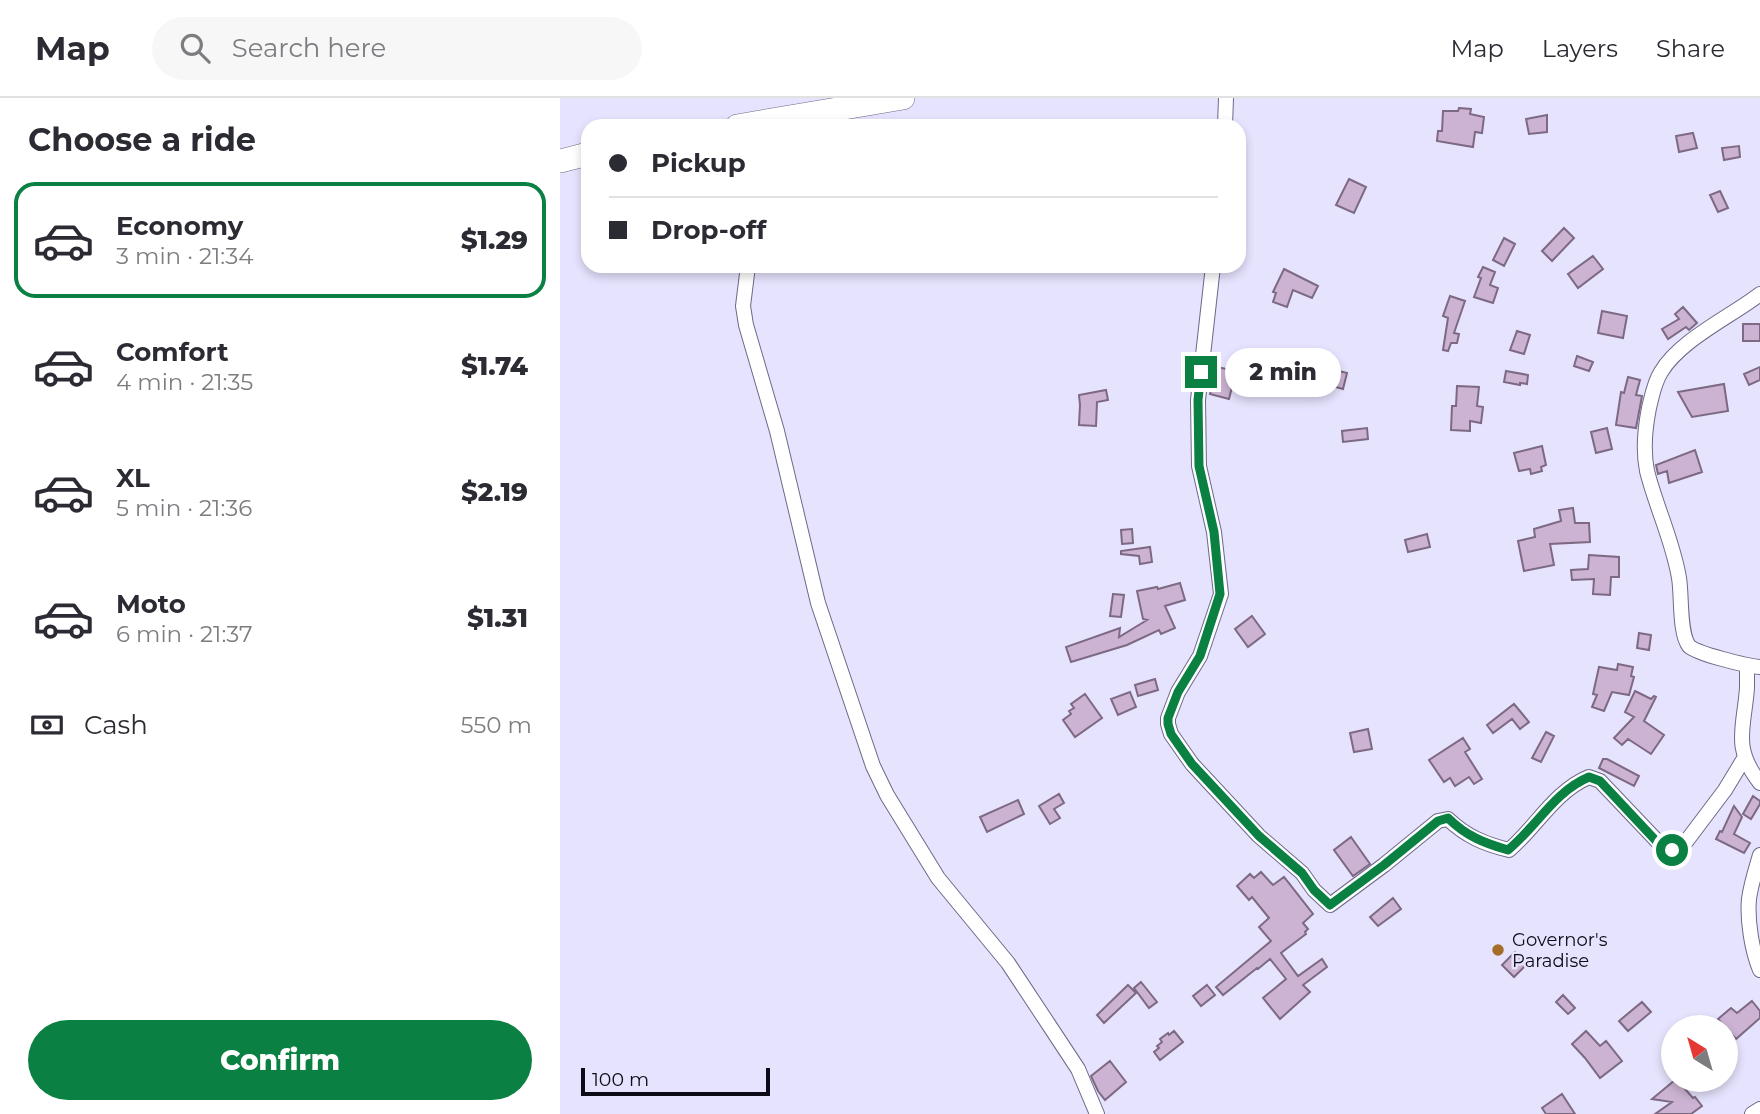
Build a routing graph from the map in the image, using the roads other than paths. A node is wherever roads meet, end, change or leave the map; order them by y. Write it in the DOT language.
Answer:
graph roads {
  1 [pos="903,98"];
  2 [pos="1226,98"];
  3 [pos="791,119"];
  4 [pos="1225,119"];
  5 [pos="747,273"];
  6 [pos="1212,273"];
  7 [pos="1760,294"];
  8 [pos="1754,666"];
  9 [pos="1745,757"];
  10 [pos="1760,783"];
  11 [pos="1760,855"];
  12 [pos="1760,970"];
  13 [pos="1760,1109"];
  14 [pos="1097,1114"];
  15 [pos="1752,1114"];
  1 -- 3 [label="main road"];
  2 -- 4 [label="street"];
  5 -- 14 [label="street"];
  6 -- 9 [label="street"];
  7 -- 8 [label="street"];
  8 -- 9 [label="street"];
  9 -- 10 [label="street"];
  11 -- 12 [label="street"];
  13 -- 15 [label="street"];
}
